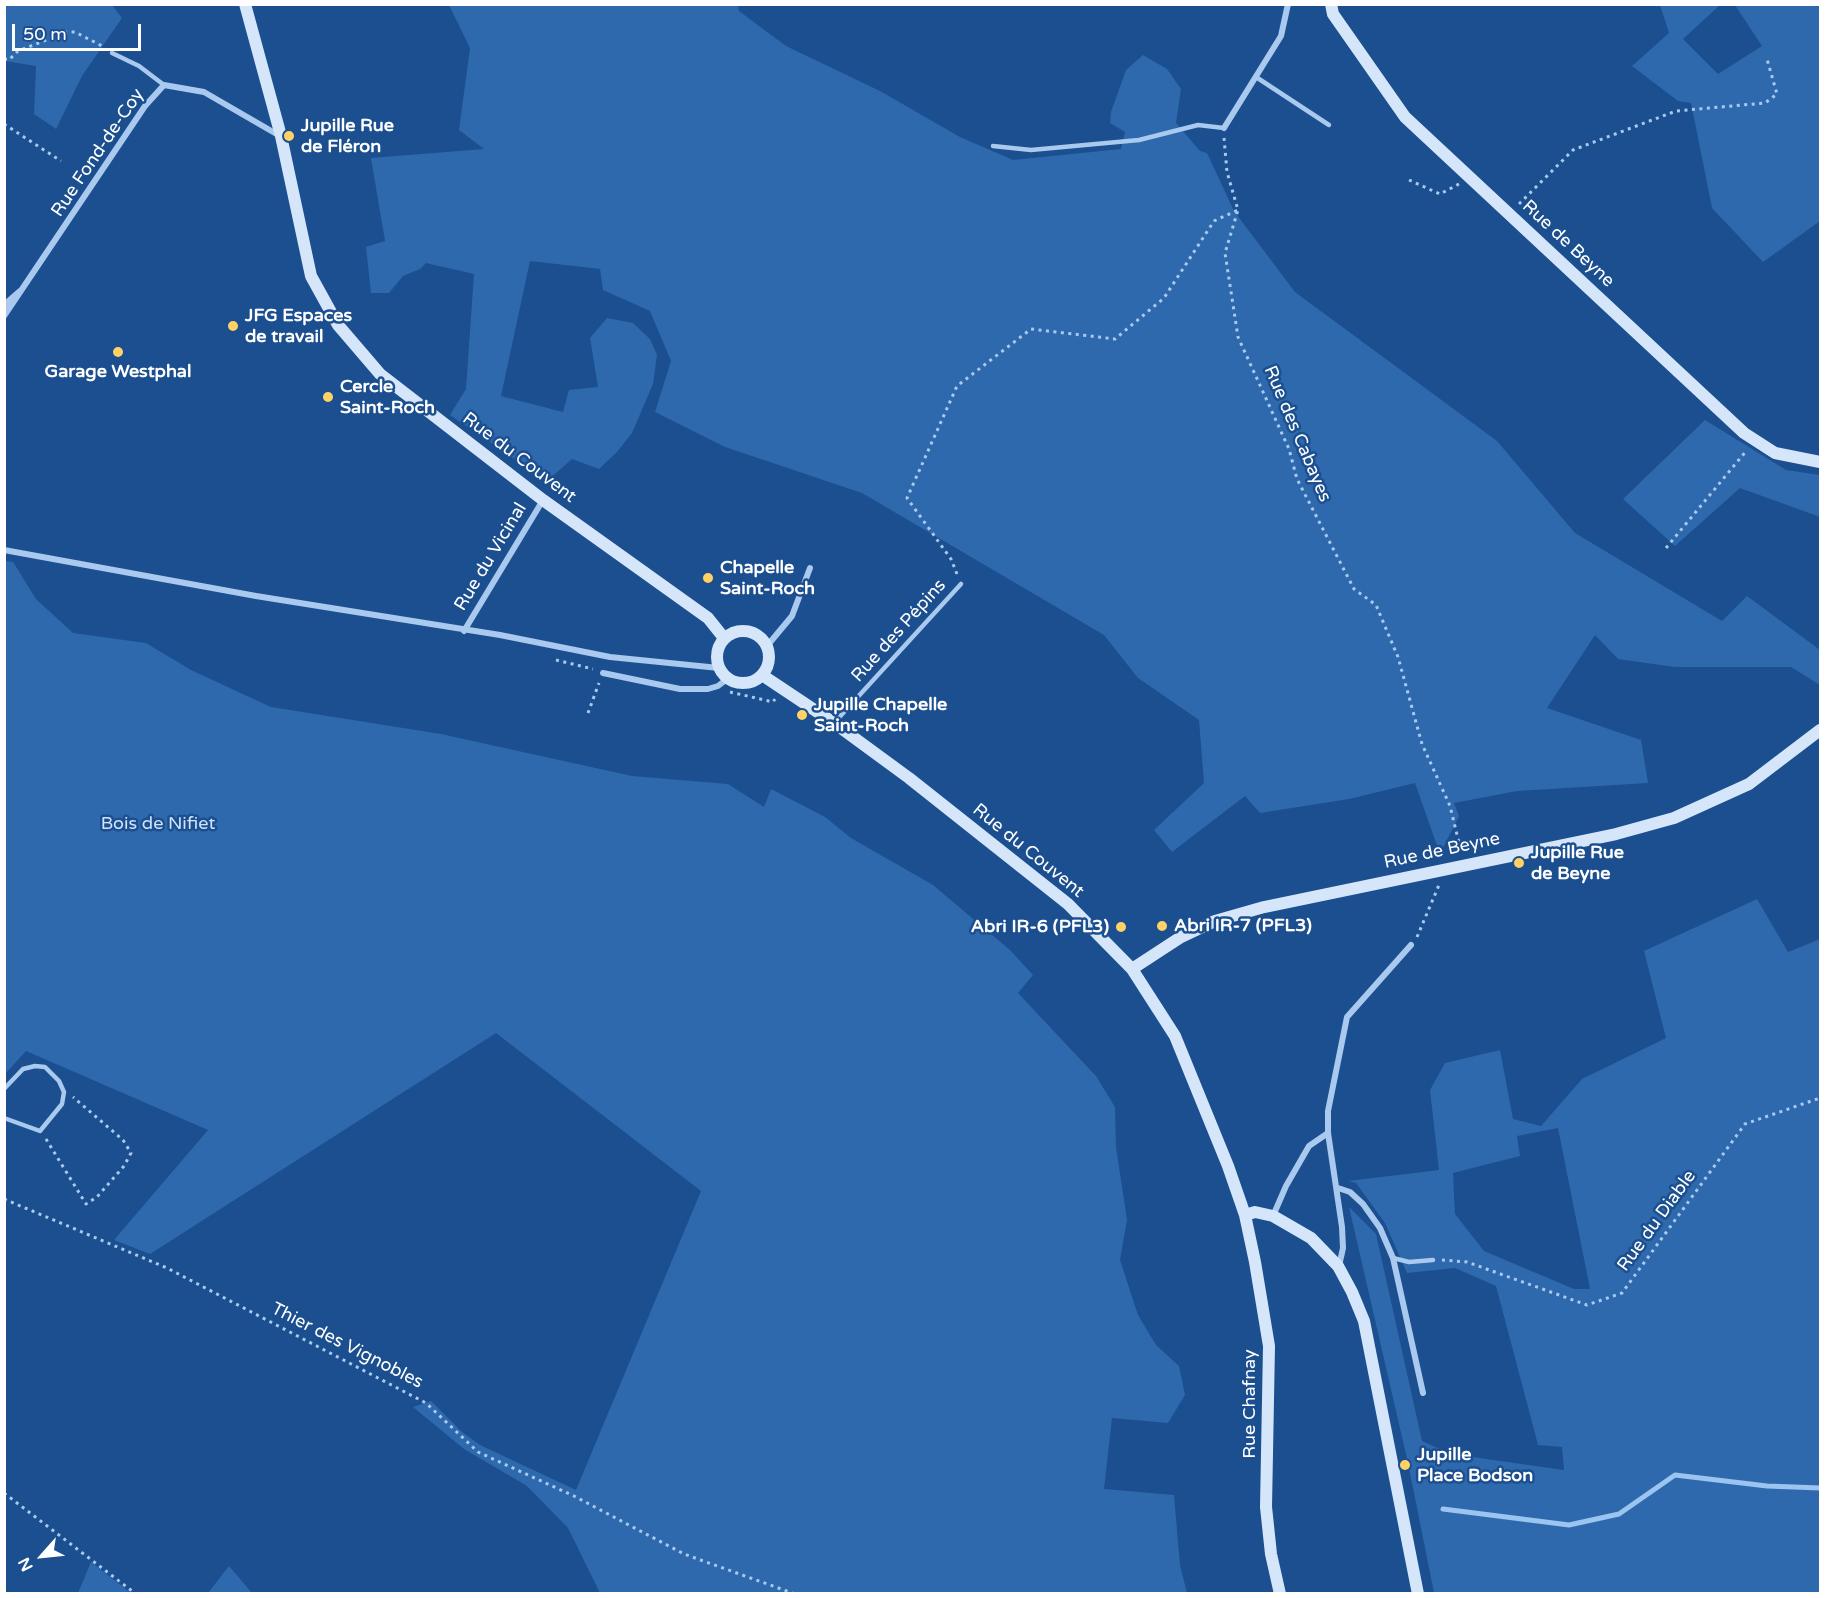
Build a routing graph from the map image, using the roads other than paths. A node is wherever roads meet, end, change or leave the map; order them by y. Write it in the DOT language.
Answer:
graph roads {
  1 [pos="245,4"];
  2 [pos="1288,4"];
  3 [pos="1331,4"];
  4 [pos="112,53"];
  5 [pos="1256,76"];
  6 [pos="164,85"];
  7 [pos="1329,125"];
  8 [pos="1224,128"];
  9 [pos="281,136"];
  10 [pos="993,146"];
  11 [pos="29,283"];
  12 [pos="4,305"];
  13 [pos="4,316"];
  14 [pos="1821,462"];
  15 [pos="543,500"];
  16 [pos="4,549"];
  17 [pos="810,568"];
  18 [pos="961,584"];
  19 [pos="464,631"];
  20 [pos="724,638"];
  21 [pos="767,646"];
  22 [pos="719,668"];
  23 [pos="603,673"];
  24 [pos="762,675"];
  25 [pos="727,679"];
  26 [pos="834,723"];
  27 [pos="1821,730"];
  28 [pos="1411,945"];
  29 [pos="1132,969"];
  30 [pos="4,1089"];
  31 [pos="4,1118"];
  32 [pos="1328,1133"];
  33 [pos="1338,1188"];
  34 [pos="1245,1215"];
  35 [pos="1273,1216"];
  36 [pos="1394,1258"];
  37 [pos="1433,1260"];
  38 [pos="1338,1266"];
  39 [pos="1423,1394"];
  40 [pos="1280,1593"];
  41 [pos="1418,1593"];
  1 -- 9 [label="street, Rue du Couvent"];
  2 -- 5 [label="street"];
  3 -- 14 [label="street, Rue de Beyne"];
  4 -- 6 [label="lane"];
  5 -- 7 [label="lane"];
  5 -- 8 [label="street"];
  6 -- 9 [label="street, Rue Fond-de-Coy"];
  6 -- 11 [label="street, Rue Fond-de-Coy"];
  8 -- 10 [label="lane"];
  9 -- 15 [label="street, Rue du Couvent"];
  11 -- 12 [label="street"];
  11 -- 13 [label="street, Rue Fond-de-Coy"];
  15 -- 19 [label="street, Rue du Vicinal"];
  15 -- 20 [label="street, Rue du Couvent"];
  16 -- 19 [label="street"];
  17 -- 21 [label="street"];
  18 -- 26 [label="lane, Rue des Pépins"];
  19 -- 22 [label="street"];
  20 -- 21 [label="street"];
  20 -- 22 [label="street"];
  21 -- 24 [label="street"];
  22 -- 25 [label="street"];
  23 -- 25 [label="street"];
  24 -- 25 [label="street"];
  24 -- 26 [label="street, Rue du Couvent"];
  26 -- 29 [label="street, Rue du Couvent"];
  27 -- 29 [label="street, Rue de Beyne"];
  28 -- 32 [label="street"];
  29 -- 34 [label="street, Rue du Couvent"];
  30 -- 31 [label="lane"];
  32 -- 33 [label="street"];
  32 -- 35 [label="street"];
  33 -- 36 [label="street"];
  33 -- 38 [label="street"];
  34 -- 35 [label="street"];
  34 -- 40 [label="street, Rue Chafnay"];
  35 -- 38 [label="street"];
  36 -- 37 [label="lane"];
  36 -- 39 [label="street"];
  38 -- 41 [label="street"];
}
